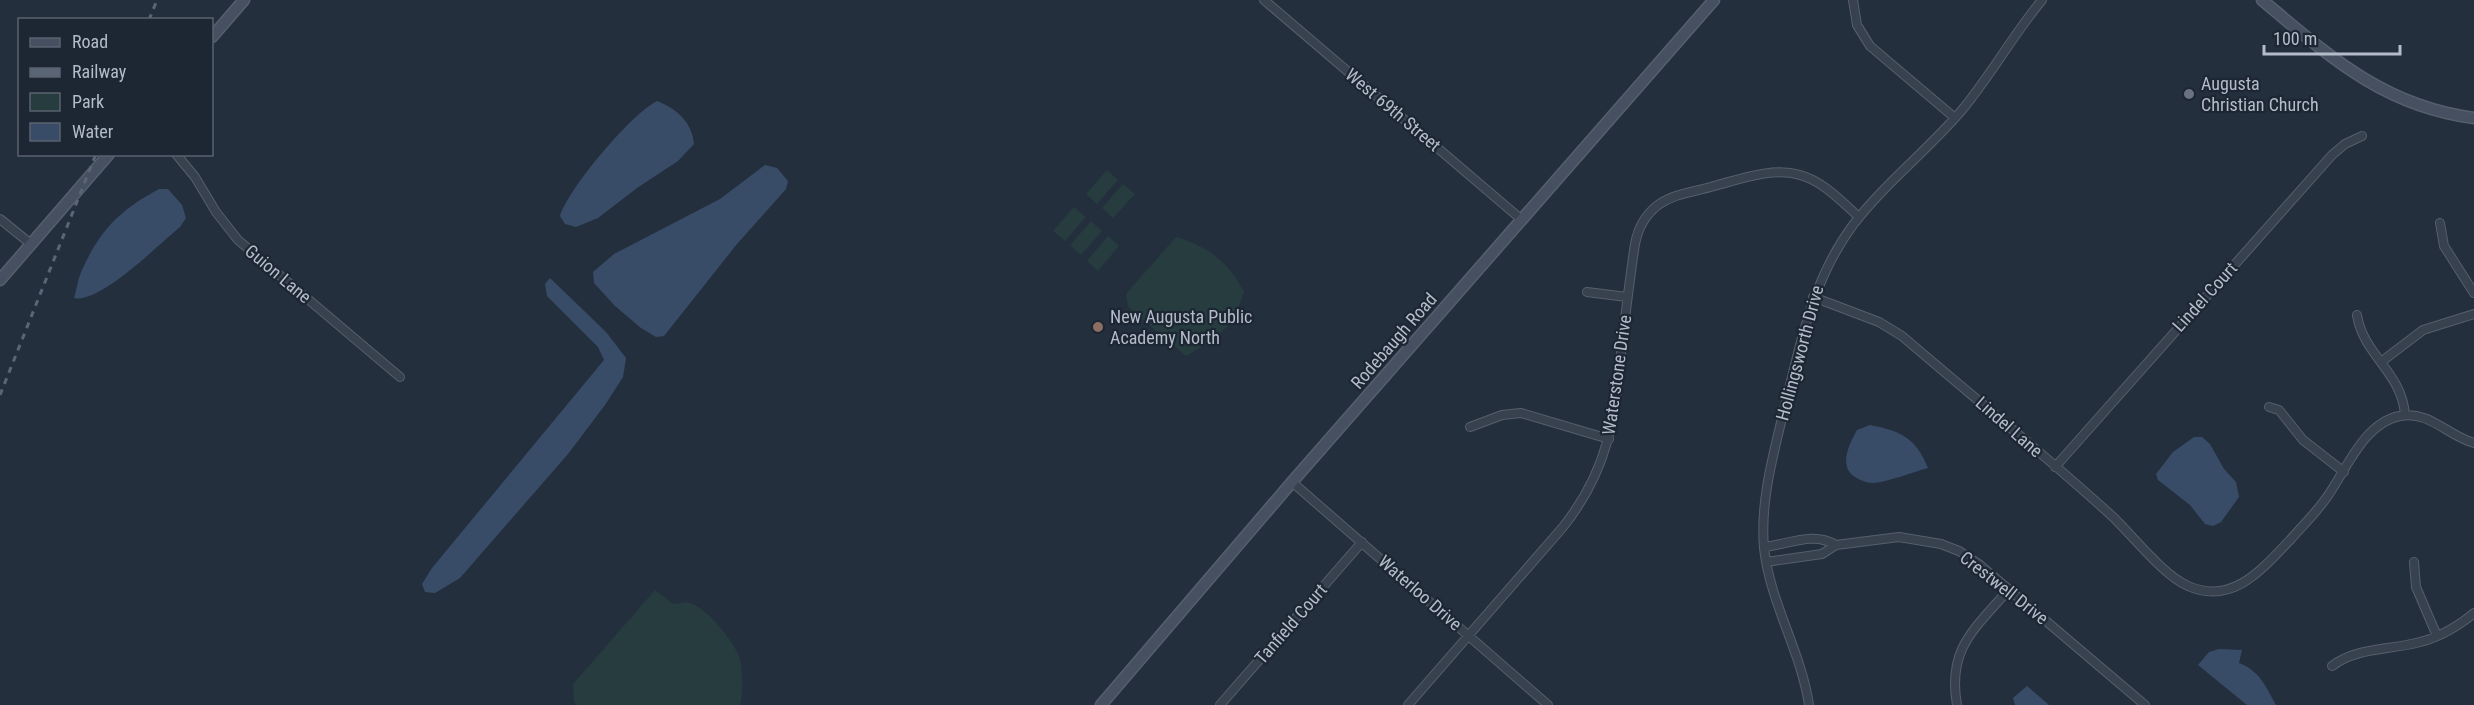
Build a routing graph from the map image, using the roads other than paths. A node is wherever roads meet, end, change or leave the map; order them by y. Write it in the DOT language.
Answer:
graph roads {
  1 [pos="244,0"];
  2 [pos="1264,0"];
  3 [pos="1714,0"];
  4 [pos="1853,0"];
  5 [pos="2042,0"];
  6 [pos="2262,0"];
  7 [pos="213,36"];
  8 [pos="1955,118"];
  9 [pos="2474,118"];
  10 [pos="2362,136"];
  11 [pos="107,156"];
  12 [pos="178,156"];
  13 [pos="1859,217"];
  14 [pos="0,219"];
  15 [pos="1522,220"];
  16 [pos="2440,223"];
  17 [pos="31,244"];
  18 [pos="0,280"];
  19 [pos="1587,292"];
  20 [pos="2474,293"];
  21 [pos="1627,297"];
  22 [pos="1813,297"];
  23 [pos="2474,314"];
  24 [pos="2357,315"];
  25 [pos="2381,362"];
  26 [pos="400,377"];
  27 [pos="2269,407"];
  28 [pos="2405,415"];
  29 [pos="1470,427"];
  30 [pos="1609,439"];
  31 [pos="2474,443"];
  32 [pos="2055,467"];
  33 [pos="2344,472"];
  34 [pos="1292,482"];
  35 [pos="1362,542"];
  36 [pos="1836,544"];
  37 [pos="1764,547"];
  38 [pos="1766,562"];
  39 [pos="2414,562"];
  40 [pos="2009,590"];
  41 [pos="2474,613"];
  42 [pos="1468,636"];
  43 [pos="2437,636"];
  44 [pos="2332,666"];
  45 [pos="1101,705"];
  46 [pos="1220,705"];
  47 [pos="1408,705"];
  48 [pos="1548,705"];
  49 [pos="1809,705"];
  50 [pos="1957,705"];
  51 [pos="2145,705"];
  1 -- 7 [label="street"];
  2 -- 15 [label="street, West 69th Street"];
  3 -- 15 [label="street, Rodebaugh Road"];
  4 -- 8 [label="street"];
  5 -- 8 [label="street, Hollingsworth Drive"];
  6 -- 9 [label="street"];
  8 -- 13 [label="street, Hollingsworth Drive"];
  10 -- 32 [label="street, Lindel Court"];
  11 -- 17 [label="street"];
  12 -- 26 [label="street, Guion Lane"];
  13 -- 21 [label="street, Waterstone Drive"];
  13 -- 22 [label="street, Hollingsworth Drive"];
  14 -- 17 [label="street"];
  15 -- 34 [label="street, Rodebaugh Road"];
  16 -- 20 [label="street"];
  17 -- 18 [label="street"];
  19 -- 21 [label="street"];
  21 -- 30 [label="street, Waterstone Drive"];
  22 -- 32 [label="street, Lindel Lane"];
  22 -- 37 [label="street, Hollingsworth Drive"];
  23 -- 25 [label="street"];
  24 -- 25 [label="street"];
  25 -- 28 [label="street"];
  27 -- 33 [label="street"];
  28 -- 31 [label="street"];
  28 -- 33 [label="street"];
  29 -- 30 [label="street"];
  30 -- 42 [label="street, Waterstone Drive"];
  32 -- 33 [label="street, Lindel Lane"];
  34 -- 35 [label="street, Waterloo Drive"];
  34 -- 45 [label="street, Rodebaugh Road"];
  35 -- 42 [label="street, Waterloo Drive"];
  35 -- 46 [label="street, Tanfield Court"];
  36 -- 37 [label="street, Crestwell Drive"];
  36 -- 38 [label="street, Crestwell Drive"];
  36 -- 40 [label="street, Crestwell Drive"];
  37 -- 38 [label="street, Hollingsworth Drive"];
  38 -- 49 [label="street, Hollingsworth Drive"];
  39 -- 43 [label="street"];
  40 -- 50 [label="street"];
  40 -- 51 [label="street, Crestwell Drive"];
  41 -- 43 [label="street"];
  42 -- 47 [label="street, Waterstone Drive"];
  42 -- 48 [label="street, Waterloo Drive"];
  43 -- 44 [label="street"];
}
